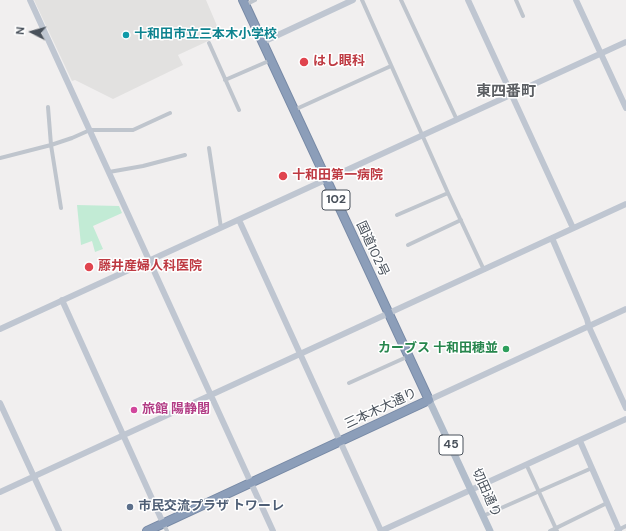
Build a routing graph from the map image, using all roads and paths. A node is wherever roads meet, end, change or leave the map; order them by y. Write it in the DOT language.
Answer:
graph roads {
  1 [pos="30,0"];
  2 [pos="255,0"];
  3 [pos="353,0"];
  4 [pos="362,0"];
  5 [pos="401,0"];
  6 [pos="468,0"];
  7 [pos="516,0"];
  8 [pos="576,0"];
  9 [pos="244,2"];
  10 [pos="523,16"];
  11 [pos="263,42"];
  12 [pos="626,42"];
  13 [pos="209,43"];
  14 [pos="601,54"];
  15 [pos="271,60"];
  16 [pos="391,66"];
  17 [pos="226,80"];
  18 [pos="512,95"];
  19 [pos="48,107"];
  20 [pos="626,108"];
  21 [pos="239,110"];
  22 [pos="294,110"];
  23 [pos="170,113"];
  24 [pos="456,120"];
  25 [pos="90,130"];
  26 [pos="423,135"];
  27 [pos="50,145"];
  28 [pos="209,148"];
  29 [pos="185,155"];
  30 [pos="0,158"];
  31 [pos="109,172"];
  32 [pos="327,179"];
  33 [pos="448,193"];
  34 [pos="626,204"];
  35 [pos="61,208"];
  36 [pos="397,215"];
  37 [pos="239,220"];
  38 [pos="461,220"];
  39 [pos="221,228"];
  40 [pos="573,228"];
  41 [pos="552,238"];
  42 [pos="408,244"];
  43 [pos="149,261"];
  44 [pos="484,270"];
  45 [pos="62,300"];
  46 [pos="626,309"];
  47 [pos="389,313"];
  48 [pos="589,327"];
  49 [pos="0,328"];
  50 [pos="300,353"];
  51 [pos="409,356"];
  52 [pos="349,383"];
  53 [pos="211,395"];
  54 [pos="430,400"];
  55 [pos="1,406"];
  56 [pos="626,408"];
  57 [pos="626,419"];
  58 [pos="123,435"];
  59 [pos="580,441"];
  60 [pos="341,442"];
  61 [pos="527,466"];
  62 [pos="592,468"];
  63 [pos="34,476"];
  64 [pos="251,483"];
  65 [pos="472,490"];
  66 [pos="0,492"];
  67 [pos="538,492"];
  68 [pos="607,503"];
  69 [pos="483,516"];
  70 [pos="626,526"];
  71 [pos="165,527"];
  72 [pos="556,530"];
  73 [pos="60,531"];
  74 [pos="147,531"];
  75 [pos="273,531"];
  76 [pos="381,531"];
  77 [pos="490,531"];
  78 [pos="550,531"];
  79 [pos="618,531"];
  1 -- 25 [label="street"];
  2 -- 9 [label="street"];
  3 -- 11 [label="street"];
  4 -- 16 [label="street"];
  5 -- 24 [label="street"];
  6 -- 18 [label="street"];
  7 -- 10 [label="street"];
  8 -- 14 [label="street"];
  9 -- 11 [label="highway, 国道102号 / 102"];
  11 -- 15 [label="highway, 国道102号 / 102"];
  12 -- 14 [label="street"];
  13 -- 17 [label="street"];
  14 -- 18 [label="street"];
  14 -- 20 [label="street"];
  15 -- 17 [label="street"];
  15 -- 22 [label="highway, 国道102号 / 102"];
  16 -- 22 [label="street"];
  16 -- 26 [label="street"];
  17 -- 21 [label="street"];
  18 -- 24 [label="street"];
  18 -- 40 [label="street"];
  19 -- 27 [label="street"];
  22 -- 32 [label="highway, 国道102号 / 102"];
  23 -- 25 [label="street"];
  24 -- 26 [label="street"];
  25 -- 27 [label="street"];
  25 -- 31 [label="street"];
  26 -- 32 [label="street"];
  26 -- 33 [label="street"];
  27 -- 30 [label="street"];
  27 -- 35 [label="street"];
  28 -- 39 [label="street"];
  29 -- 31 [label="street"];
  31 -- 43 [label="street"];
  32 -- 37 [label="street"];
  32 -- 47 [label="highway, 国道102号 / 102"];
  33 -- 36 [label="street"];
  33 -- 38 [label="street"];
  34 -- 40 [label="street"];
  37 -- 39 [label="street"];
  37 -- 50 [label="street"];
  38 -- 42 [label="street"];
  38 -- 44 [label="street"];
  39 -- 43 [label="street"];
  40 -- 41 [label="street"];
  41 -- 44 [label="street"];
  41 -- 48 [label="street"];
  43 -- 45 [label="street"];
  43 -- 53 [label="street"];
  44 -- 47 [label="street"];
  45 -- 49 [label="street"];
  45 -- 58 [label="street"];
  46 -- 48 [label="street, 三本木大通り"];
  47 -- 50 [label="street"];
  47 -- 51 [label="highway, 国道102号 / 102"];
  48 -- 54 [label="street, 三本木大通り"];
  48 -- 56 [label="street"];
  50 -- 53 [label="street"];
  50 -- 60 [label="street"];
  51 -- 52 [label="street"];
  51 -- 54 [label="highway, 国道102号 / 102"];
  53 -- 58 [label="street"];
  53 -- 64 [label="street"];
  54 -- 60 [label="highway, 三本木大通り"];
  54 -- 65 [label="main road, 切田通り / 45"];
  55 -- 63 [label="street"];
  57 -- 59 [label="street"];
  58 -- 63 [label="street"];
  58 -- 71 [label="street"];
  59 -- 61 [label="street"];
  59 -- 62 [label="street"];
  60 -- 64 [label="highway, 三本木大通り"];
  60 -- 76 [label="street"];
  61 -- 65 [label="street"];
  61 -- 67 [label="street"];
  62 -- 67 [label="street"];
  62 -- 68 [label="street"];
  63 -- 66 [label="street"];
  63 -- 73 [label="street"];
  64 -- 71 [label="highway, 三本木大通り"];
  64 -- 75 [label="street"];
  65 -- 69 [label="main road, 切田通り / 45"];
  65 -- 76 [label="street"];
  67 -- 69 [label="street"];
  67 -- 72 [label="street"];
  68 -- 72 [label="street"];
  68 -- 79 [label="street"];
  69 -- 77 [label="main road, 切田通り / 45"];
  70 -- 79 [label="street"];
  71 -- 74 [label="highway, 三本木大通り"];
  72 -- 78 [label="street"];
}
